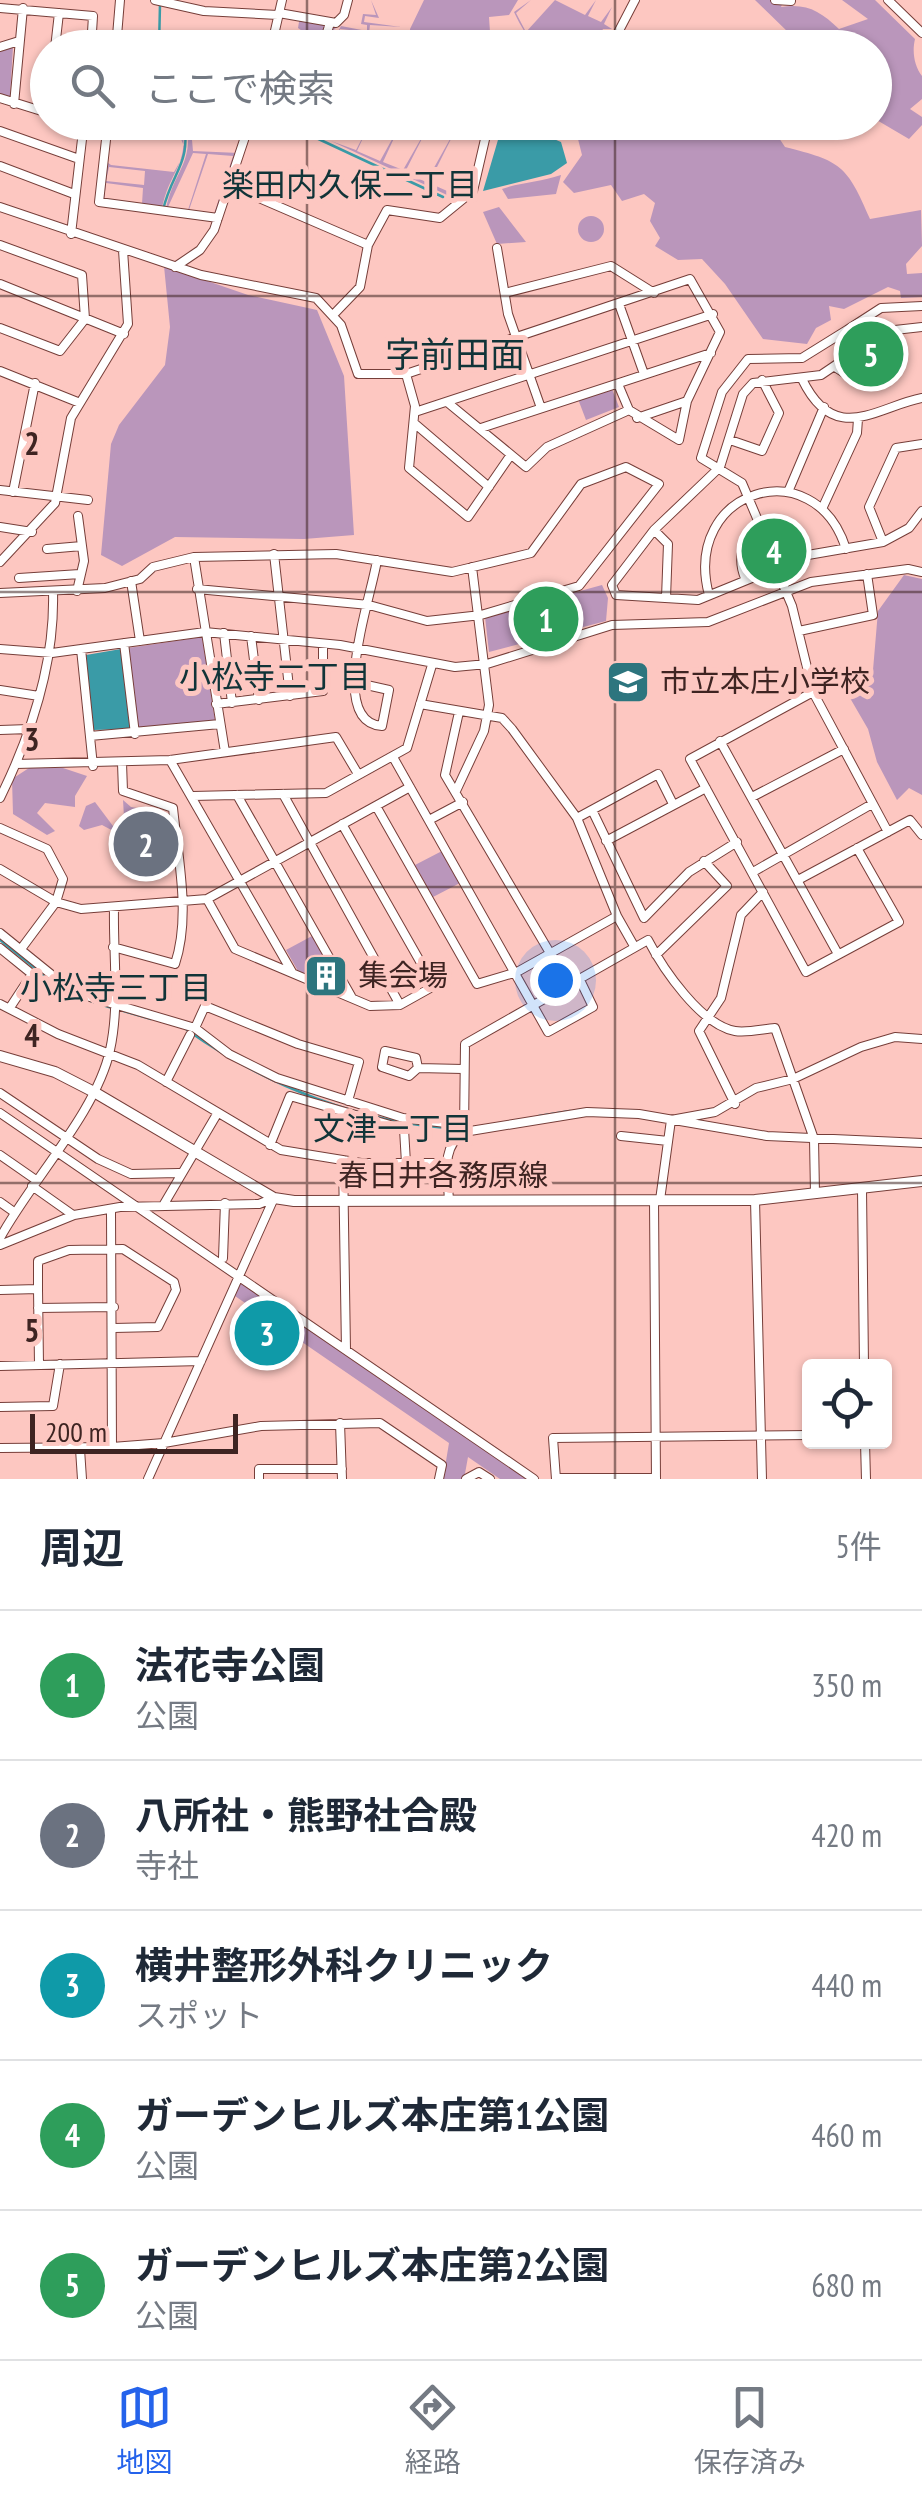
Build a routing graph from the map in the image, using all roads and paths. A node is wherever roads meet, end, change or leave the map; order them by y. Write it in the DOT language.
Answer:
graph roads {
  1 [pos="120,0"];
  2 [pos="155,0"];
  3 [pos="282,0"];
  4 [pos="348,0"];
  5 [pos="636,0"];
  6 [pos="775,0"];
  7 [pos="888,0"];
  8 [pos="791,1"];
  9 [pos="0,8"];
  10 [pos="23,8"];
  11 [pos="58,13"];
  12 [pos="279,14"];
  13 [pos="330,23"];
  14 [pos="57,30"];
  15 [pos="92,30"];
  16 [pos="118,30"];
  17 [pos="275,30"];
  18 [pos="328,30"];
  19 [pos="620,30"];
  20 [pos="922,32"];
  21 [pos="19,41"];
  22 [pos="0,47"];
  23 [pos="0,98"];
  24 [pos="14,104"];
  25 [pos="30,107"];
  26 [pos="0,131"];
  27 [pos="82,140"];
  28 [pos="106,140"];
  29 [pos="245,140"];
  30 [pos="486,140"];
  31 [pos="79,159"];
  32 [pos="0,166"];
  33 [pos="231,186"];
  34 [pos="74,194"];
  35 [pos="0,208"];
  36 [pos="218,218"];
  37 [pos="71,234"];
  38 [pos="0,245"];
  39 [pos="368,245"];
  40 [pos="498,248"];
  41 [pos="123,250"];
  42 [pos="174,267"];
  43 [pos="704,274"];
  44 [pos="690,280"];
  45 [pos="0,284"];
  46 [pos="654,293"];
  47 [pos="505,294"];
  48 [pos="619,304"];
  49 [pos="922,306"];
  50 [pos="334,314"];
  51 [pos="713,314"];
  52 [pos="86,319"];
  53 [pos="922,327"];
  54 [pos="0,328"];
  55 [pos="847,330"];
  56 [pos="886,331"];
  57 [pos="124,334"];
  58 [pos="516,338"];
  59 [pos="631,339"];
  60 [pos="860,347"];
  61 [pos="711,352"];
  62 [pos="835,367"];
  63 [pos="0,371"];
  64 [pos="406,374"];
  65 [pos="529,374"];
  66 [pos="644,374"];
  67 [pos="802,379"];
  68 [pos="762,380"];
  69 [pos="34,383"];
  70 [pos="618,384"];
  71 [pos="922,398"];
  72 [pos="688,401"];
  73 [pos="447,402"];
  74 [pos="80,403"];
  75 [pos="540,408"];
  76 [pos="824,408"];
  77 [pos="629,410"];
  78 [pos="415,412"];
  79 [pos="637,418"];
  80 [pos="858,419"];
  81 [pos="414,423"];
  82 [pos="481,428"];
  83 [pos="730,440"];
  84 [pos="922,444"];
  85 [pos="510,456"];
  86 [pos="720,467"];
  87 [pos="490,486"];
  88 [pos="0,490"];
  89 [pos="14,492"];
  90 [pos="788,492"];
  91 [pos="58,496"];
  92 [pos="749,497"];
  93 [pos="88,500"];
  94 [pos="822,510"];
  95 [pos="922,511"];
  96 [pos="78,516"];
  97 [pos="0,527"];
  98 [pos="654,530"];
  99 [pos="762,530"];
  100 [pos="32,532"];
  101 [pos="884,542"];
  102 [pos="82,546"];
  103 [pos="47,548"];
  104 [pos="846,549"];
  105 [pos="274,554"];
  106 [pos="808,555"];
  107 [pos="194,557"];
  108 [pos="378,560"];
  109 [pos="0,562"];
  110 [pos="472,568"];
  111 [pos="776,568"];
  112 [pos="922,572"];
  113 [pos="80,574"];
  114 [pos="867,574"];
  115 [pos="19,578"];
  116 [pos="746,578"];
  117 [pos="130,581"];
  118 [pos="197,589"];
  119 [pos="786,590"];
  120 [pos="77,591"];
  121 [pos="0,592"];
  122 [pos="53,592"];
  123 [pos="710,595"];
  124 [pos="278,596"];
  125 [pos="666,598"];
  126 [pos="369,605"];
  127 [pos="481,615"];
  128 [pos="205,632"];
  129 [pos="799,632"];
  130 [pos="224,634"];
  131 [pos="250,636"];
  132 [pos="283,639"];
  133 [pos="140,641"];
  134 [pos="124,643"];
  135 [pos="323,644"];
  136 [pos="81,649"];
  137 [pos="0,650"];
  138 [pos="360,650"];
  139 [pos="52,653"];
  140 [pos="487,664"];
  141 [pos="432,665"];
  142 [pos="353,682"];
  143 [pos="0,690"];
  144 [pos="813,692"];
  145 [pos="39,696"];
  146 [pos="290,696"];
  147 [pos="259,700"];
  148 [pos="232,702"];
  149 [pos="216,704"];
  150 [pos="420,704"];
  151 [pos="459,712"];
  152 [pos="488,716"];
  153 [pos="220,724"];
  154 [pos="28,729"];
  155 [pos="0,730"];
  156 [pos="135,734"];
  157 [pos="90,736"];
  158 [pos="720,740"];
  159 [pos="844,749"];
  160 [pos="225,752"];
  161 [pos="393,757"];
  162 [pos="170,760"];
  163 [pos="122,763"];
  164 [pos="16,764"];
  165 [pos="93,766"];
  166 [pos="358,774"];
  167 [pos="410,787"];
  168 [pos="706,788"];
  169 [pos="456,791"];
  170 [pos="282,794"];
  171 [pos="238,795"];
  172 [pos="193,796"];
  173 [pos="752,797"];
  174 [pos="0,798"];
  175 [pos="464,802"];
  176 [pos="673,804"];
  177 [pos="872,804"];
  178 [pos="376,806"];
  179 [pos="592,812"];
  180 [pos="577,818"];
  181 [pos="430,820"];
  182 [pos="342,824"];
  183 [pos="0,828"];
  184 [pos="888,832"];
  185 [pos="922,834"];
  186 [pos="606,841"];
  187 [pos="737,842"];
  188 [pos="309,843"];
  189 [pos="857,848"];
  190 [pos="782,854"];
  191 [pos="704,861"];
  192 [pos="274,862"];
  193 [pos="0,869"];
  194 [pos="753,872"];
  195 [pos="240,879"];
  196 [pos="798,880"];
  197 [pos="764,892"];
  198 [pos="207,898"];
  199 [pos="181,901"];
  200 [pos="56,902"];
  201 [pos="114,909"];
  202 [pos="616,916"];
  203 [pos="0,933"];
  204 [pos="634,946"];
  205 [pos="113,947"];
  206 [pos="0,948"];
  207 [pos="20,950"];
  208 [pos="550,953"];
  209 [pos="838,954"];
  210 [pos="656,955"];
  211 [pos="292,972"];
  212 [pos="517,972"];
  213 [pos="579,978"];
  214 [pos="351,997"];
  215 [pos="534,1003"];
  216 [pos="0,1004"];
  217 [pos="400,1004"];
  218 [pos="115,1005"];
  219 [pos="11,1006"];
  220 [pos="708,1015"];
  221 [pos="193,1032"];
  222 [pos="922,1039"];
  223 [pos="110,1054"];
  224 [pos="3,1060"];
  225 [pos="418,1068"];
  226 [pos="463,1069"];
  227 [pos="793,1078"];
  228 [pos="166,1082"];
  229 [pos="94,1092"];
  230 [pos="0,1093"];
  231 [pos="348,1101"];
  232 [pos="735,1104"];
  233 [pos="0,1114"];
  234 [pos="216,1114"];
  235 [pos="671,1120"];
  236 [pos="464,1128"];
  237 [pos="64,1136"];
  238 [pos="621,1136"];
  239 [pos="814,1139"];
  240 [pos="668,1141"];
  241 [pos="922,1143"];
  242 [pos="270,1145"];
  243 [pos="198,1150"];
  244 [pos="54,1151"];
  245 [pos="0,1154"];
  246 [pos="343,1160"];
  247 [pos="406,1163"];
  248 [pos="447,1163"];
  249 [pos="179,1173"];
  250 [pos="922,1182"];
  251 [pos="34,1183"];
  252 [pos="862,1189"];
  253 [pos="816,1194"];
  254 [pos="274,1198"];
  255 [pos="657,1200"];
  256 [pos="755,1200"];
  257 [pos="449,1201"];
  258 [pos="0,1202"];
  259 [pos="344,1202"];
  260 [pos="164,1204"];
  261 [pos="224,1204"];
  262 [pos="131,1206"];
  263 [pos="111,1209"];
  264 [pos="14,1212"];
  265 [pos="74,1215"];
  266 [pos="0,1241"];
  267 [pos="113,1249"];
  268 [pos="223,1258"];
  269 [pos="240,1277"];
  270 [pos="38,1289"];
  271 [pos="0,1290"];
  272 [pos="114,1307"];
  273 [pos="38,1308"];
  274 [pos="114,1328"];
  275 [pos="346,1350"];
  276 [pos="864,1359"];
  277 [pos="201,1361"];
  278 [pos="113,1363"];
  279 [pos="60,1364"];
  280 [pos="38,1365"];
  281 [pos="0,1366"];
  282 [pos="0,1407"];
  283 [pos="340,1423"];
  284 [pos="762,1435"];
  285 [pos="802,1435"];
  286 [pos="655,1438"];
  287 [pos="164,1444"];
  288 [pos="112,1447"];
  289 [pos="0,1448"];
  290 [pos="80,1449"];
  291 [pos="865,1449"];
  292 [pos="342,1468"];
  293 [pos="82,1479"];
  294 [pos="148,1479"];
  295 [pos="259,1479"];
  296 [pos="342,1479"];
  297 [pos="440,1479"];
  298 [pos="466,1479"];
  299 [pos="490,1479"];
  300 [pos="534,1479"];
  301 [pos="556,1479"];
  302 [pos="656,1479"];
  303 [pos="762,1479"];
  304 [pos="866,1479"];
  1 -- 16 [label="street"];
  2 -- 12 [label="street"];
  3 -- 12 [label="street"];
  4 -- 13 [label="street"];
  5 -- 19 [label="street"];
  6 -- 8 [label="street"];
  7 -- 20 [label="street"];
  9 -- 10 [label="street"];
  10 -- 11 [label="street"];
  10 -- 21 [label="street"];
  11 -- 14 [label="street"];
  11 -- 15 [label="street"];
  12 -- 13 [label="street"];
  12 -- 17 [label="street"];
  13 -- 18 [label="street"];
  21 -- 22 [label="street"];
  21 -- 24 [label="street"];
  23 -- 24 [label="street"];
  24 -- 25 [label="street"];
  26 -- 31 [label="street"];
  27 -- 31 [label="street"];
  28 -- 36 [label="street"];
  29 -- 33 [label="street"];
  30 -- 39 [label="street"];
  31 -- 34 [label="street"];
  32 -- 34 [label="street"];
  33 -- 36 [label="street"];
  33 -- 39 [label="street"];
  34 -- 37 [label="street"];
  35 -- 37 [label="street"];
  36 -- 42 [label="street"];
  37 -- 41 [label="street"];
  38 -- 52 [label="street"];
  39 -- 50 [label="street"];
  40 -- 47 [label="street"];
  41 -- 42 [label="street"];
  41 -- 57 [label="street"];
  42 -- 50 [label="street"];
  43 -- 44 [label="street"];
  44 -- 46 [label="street"];
  44 -- 51 [label="street"];
  45 -- 52 [label="street"];
  46 -- 47 [label="street"];
  46 -- 48 [label="street"];
  47 -- 58 [label="street"];
  48 -- 58 [label="street"];
  48 -- 59 [label="street"];
  49 -- 55 [label="street"];
  50 -- 64 [label="street"];
  51 -- 59 [label="street"];
  51 -- 61 [label="street"];
  52 -- 54 [label="street"];
  52 -- 57 [label="street"];
  53 -- 56 [label="street"];
  55 -- 60 [label="street"];
  55 -- 86 [label="street"];
  56 -- 60 [label="street"];
  56 -- 62 [label="street"];
  57 -- 74 [label="street"];
  58 -- 64 [label="street"];
  58 -- 65 [label="street"];
  59 -- 65 [label="street"];
  59 -- 66 [label="street"];
  60 -- 62 [label="street"];
  61 -- 66 [label="street"];
  61 -- 72 [label="street"];
  62 -- 67 [label="street"];
  63 -- 69 [label="street"];
  64 -- 78 [label="street"];
  65 -- 73 [label="street"];
  65 -- 75 [label="street"];
  66 -- 70 [label="street"];
  67 -- 68 [label="street"];
  67 -- 76 [label="street"];
  68 -- 83 [label="street"];
  68 -- 83 [label="street"];
  69 -- 74 [label="street"];
  69 -- 89 [label="street"];
  70 -- 75 [label="street"];
  70 -- 77 [label="street"];
  71 -- 80 [label="street"];
  72 -- 79 [label="street"];
  72 -- 79 [label="street"];
  73 -- 78 [label="street"];
  73 -- 82 [label="street"];
  74 -- 91 [label="street"];
  75 -- 82 [label="street"];
  76 -- 80 [label="street"];
  76 -- 90 [label="street"];
  77 -- 79 [label="street"];
  77 -- 85 [label="street"];
  78 -- 81 [label="street"];
  80 -- 94 [label="street"];
  81 -- 87 [label="street"];
  81 -- 87 [label="street"];
  82 -- 85 [label="street"];
  83 -- 86 [label="street"];
  84 -- 101 [label="street"];
  85 -- 87 [label="street"];
  86 -- 92 [label="street"];
  86 -- 98 [label="street"];
  88 -- 89 [label="street"];
  89 -- 91 [label="street"];
  90 -- 92 [label="street"];
  90 -- 94 [label="street"];
  91 -- 93 [label="street"];
  91 -- 100 [label="street"];
  92 -- 99 [label="street"];
  92 -- 123 [label="street"];
  94 -- 104 [label="street"];
  95 -- 101 [label="street"];
  96 -- 102 [label="street"];
  97 -- 100 [label="street"];
  98 -- 125 [label="street"];
  98 -- 125 [label="street"];
  99 -- 106 [label="street"];
  99 -- 116 [label="street"];
  100 -- 109 [label="street"];
  101 -- 104 [label="street"];
  102 -- 103 [label="street"];
  102 -- 113 [label="street"];
  104 -- 106 [label="street"];
  105 -- 107 [label="street"];
  105 -- 108 [label="street"];
  105 -- 124 [label="street"];
  106 -- 111 [label="street"];
  107 -- 117 [label="street"];
  107 -- 118 [label="street"];
  108 -- 110 [label="street"];
  108 -- 126 [label="street"];
  110 -- 127 [label="street"];
  110 -- 127 [label="street"];
  111 -- 116 [label="street"];
  111 -- 119 [label="street"];
  112 -- 114 [label="street"];
  113 -- 115 [label="street"];
  113 -- 120 [label="street"];
  114 -- 119 [label="street"];
  114 -- 129 [label="street"];
  116 -- 123 [label="street"];
  117 -- 120 [label="street"];
  117 -- 133 [label="street"];
  118 -- 124 [label="street"];
  118 -- 128 [label="street"];
  119 -- 129 [label="street"];
  119 -- 140 [label="street"];
  120 -- 122 [label="street"];
  121 -- 122 [label="street"];
  122 -- 139 [label="street"];
  123 -- 125 [label="street"];
  124 -- 126 [label="street"];
  124 -- 132 [label="street"];
  126 -- 127 [label="street"];
  126 -- 138 [label="street"];
  127 -- 140 [label="street"];
  128 -- 130 [label="street"];
  128 -- 133 [label="street"];
  128 -- 149 [label="street"];
  129 -- 144 [label="street"];
  130 -- 131 [label="street"];
  130 -- 148 [label="street"];
  131 -- 132 [label="street"];
  131 -- 147 [label="street"];
  132 -- 135 [label="street"];
  132 -- 146 [label="street"];
  133 -- 134 [label="street"];
  134 -- 136 [label="street"];
  134 -- 156 [label="street"];
  135 -- 138 [label="street"];
  135 -- 146 [label="street"];
  136 -- 139 [label="street"];
  136 -- 157 [label="street"];
  137 -- 139 [label="street"];
  138 -- 141 [label="street"];
  138 -- 142 [label="street"];
  139 -- 145 [label="street"];
  140 -- 141 [label="street"];
  140 -- 152 [label="street"];
  141 -- 150 [label="street"];
  142 -- 142 [label="street"];
  143 -- 145 [label="street"];
  144 -- 158 [label="street"];
  144 -- 159 [label="street"];
  145 -- 154 [label="street"];
  146 -- 147 [label="street"];
  147 -- 148 [label="street"];
  148 -- 149 [label="street"];
  149 -- 153 [label="street"];
  150 -- 151 [label="street"];
  150 -- 161 [label="street"];
  151 -- 152 [label="street"];
  151 -- 169 [label="street"];
  152 -- 169 [label="street"];
  152 -- 180 [label="street"];
  153 -- 156 [label="street"];
  153 -- 160 [label="street"];
  154 -- 155 [label="street"];
  154 -- 164 [label="street"];
  156 -- 157 [label="street"];
  157 -- 165 [label="street"];
  158 -- 168 [label="street"];
  158 -- 173 [label="street"];
  159 -- 173 [label="street"];
  159 -- 177 [label="street"];
  160 -- 162 [label="street"];
  160 -- 166 [label="street"];
  161 -- 166 [label="street"];
  161 -- 167 [label="street"];
  162 -- 163 [label="street"];
  162 -- 172 [label="street"];
  163 -- 165 [label="street"];
  163 -- 199 [label="street"];
  164 -- 165 [label="street"];
  164 -- 174 [label="street"];
  166 -- 170 [label="street"];
  167 -- 178 [label="street"];
  167 -- 181 [label="street"];
  168 -- 176 [label="street"];
  168 -- 187 [label="street"];
  169 -- 175 [label="street"];
  170 -- 171 [label="street"];
  170 -- 188 [label="street"];
  171 -- 172 [label="street"];
  171 -- 192 [label="street"];
  172 -- 195 [label="street"];
  173 -- 190 [label="street"];
  175 -- 181 [label="street"];
  175 -- 208 [label="street"];
  176 -- 179 [label="street"];
  176 -- 186 [label="street"];
  177 -- 184 [label="street"];
  177 -- 190 [label="street"];
  178 -- 182 [label="street"];
  178 -- 212 [label="street"];
  179 -- 180 [label="street"];
  179 -- 186 [label="street"];
  180 -- 202 [label="street"];
  181 -- 212 [label="street"];
  182 -- 188 [label="street"];
  182 -- 217 [label="street"];
  183 -- 200 [label="street"];
  184 -- 185 [label="street"];
  184 -- 189 [label="street"];
  186 -- 191 [label="street"];
  187 -- 191 [label="street"];
  187 -- 194 [label="street"];
  188 -- 192 [label="street"];
  188 -- 217 [label="street"];
  189 -- 196 [label="street"];
  189 -- 209 [label="street"];
  190 -- 194 [label="street"];
  190 -- 196 [label="street"];
  191 -- 210 [label="street"];
  192 -- 195 [label="street"];
  192 -- 214 [label="street"];
  193 -- 200 [label="street"];
  194 -- 197 [label="street"];
  195 -- 198 [label="street"];
  195 -- 211 [label="street"];
  196 -- 209 [label="street"];
  197 -- 209 [label="street"];
  197 -- 220 [label="street"];
  198 -- 199 [label="street"];
  198 -- 211 [label="street"];
  199 -- 201 [label="street"];
  199 -- 205 [label="street"];
  200 -- 201 [label="street"];
  200 -- 207 [label="street"];
  201 -- 205 [label="street"];
  202 -- 204 [label="street"];
  202 -- 208 [label="street"];
  203 -- 207 [label="street"];
  204 -- 210 [label="street"];
  204 -- 213 [label="street"];
  205 -- 218 [label="street"];
  206 -- 219 [label="street"];
  207 -- 218 [label="street"];
  208 -- 212 [label="street"];
  210 -- 220 [label="street"];
  211 -- 214 [label="street"];
  212 -- 215 [label="street"];
  213 -- 215 [label="street"];
  213 -- 215 [label="street"];
  214 -- 217 [label="street"];
  215 -- 226 [label="street"];
  216 -- 219 [label="street"];
  218 -- 221 [label="street"];
  218 -- 223 [label="street"];
  219 -- 223 [label="street"];
  220 -- 227 [label="street"];
  220 -- 232 [label="street"];
  221 -- 228 [label="street"];
  221 -- 231 [label="street"];
  221 -- 231 [label="street"];
  222 -- 227 [label="street"];
  223 -- 228 [label="street"];
  223 -- 229 [label="street"];
  224 -- 229 [label="main road, 春日井各務原線"];
  225 -- 225 [label="street"];
  225 -- 226 [label="street"];
  226 -- 236 [label="street"];
  227 -- 232 [label="street"];
  227 -- 239 [label="street"];
  228 -- 234 [label="street"];
  229 -- 237 [label="street"];
  229 -- 243 [label="main road, 春日井各務原線"];
  230 -- 237 [label="street"];
  231 -- 236 [label="street"];
  232 -- 235 [label="street"];
  233 -- 244 [label="street"];
  234 -- 242 [label="street"];
  234 -- 243 [label="street"];
  235 -- 236 [label="street"];
  235 -- 239 [label="street"];
  235 -- 240 [label="street"];
  236 -- 248 [label="street"];
  237 -- 244 [label="street"];
  237 -- 249 [label="street"];
  238 -- 240 [label="street"];
  239 -- 241 [label="street"];
  239 -- 253 [label="street"];
  240 -- 255 [label="street"];
  242 -- 246 [label="street"];
  242 -- 247 [label="street"];
  243 -- 249 [label="street"];
  243 -- 254 [label="main road, 春日井各務原線"];
  244 -- 251 [label="street"];
  244 -- 262 [label="street"];
  245 -- 251 [label="street"];
  246 -- 247 [label="street"];
  246 -- 259 [label="street"];
  247 -- 248 [label="street"];
  248 -- 257 [label="street"];
  249 -- 260 [label="street"];
  250 -- 252 [label="main road, 春日井各務原線"];
  251 -- 264 [label="street"];
  251 -- 265 [label="street"];
  252 -- 253 [label="main road, 春日井各務原線"];
  252 -- 276 [label="street"];
  253 -- 256 [label="main road, 春日井各務原線"];
  254 -- 259 [label="main road, 春日井各務原線"];
  254 -- 261 [label="street"];
  254 -- 269 [label="street"];
  255 -- 256 [label="main road, 春日井各務原線"];
  255 -- 257 [label="main road, 春日井各務原線"];
  255 -- 286 [label="street"];
  256 -- 284 [label="street"];
  257 -- 259 [label="main road, 春日井各務原線"];
  258 -- 264 [label="street"];
  259 -- 275 [label="street"];
  260 -- 261 [label="street"];
  260 -- 262 [label="street"];
  261 -- 268 [label="street"];
  262 -- 263 [label="street"];
  262 -- 269 [label="street"];
  263 -- 265 [label="street"];
  263 -- 267 [label="street"];
  264 -- 266 [label="street"];
  265 -- 266 [label="street"];
  267 -- 270 [label="street"];
  267 -- 272 [label="street"];
  267 -- 274 [label="street"];
  269 -- 275 [label="street"];
  269 -- 277 [label="street"];
  270 -- 271 [label="street"];
  270 -- 273 [label="street"];
  272 -- 273 [label="street"];
  272 -- 274 [label="street"];
  273 -- 280 [label="street"];
  274 -- 278 [label="street"];
  275 -- 300 [label="street"];
  277 -- 278 [label="street"];
  277 -- 287 [label="street"];
  278 -- 279 [label="street"];
  278 -- 288 [label="street"];
  279 -- 280 [label="street"];
  279 -- 282 [label="street"];
  280 -- 281 [label="street"];
  283 -- 287 [label="street"];
  283 -- 292 [label="street"];
  283 -- 297 [label="street"];
  284 -- 285 [label="street"];
  284 -- 286 [label="street"];
  284 -- 303 [label="street"];
  286 -- 301 [label="street"];
  286 -- 302 [label="street"];
  287 -- 288 [label="street"];
  287 -- 294 [label="street"];
  288 -- 290 [label="street"];
  289 -- 290 [label="street"];
  290 -- 293 [label="street"];
  291 -- 304 [label="street"];
  292 -- 295 [label="street"];
  292 -- 296 [label="street"];
  298 -- 299 [label="street"];
  301 -- 302 [label="street"];
}
